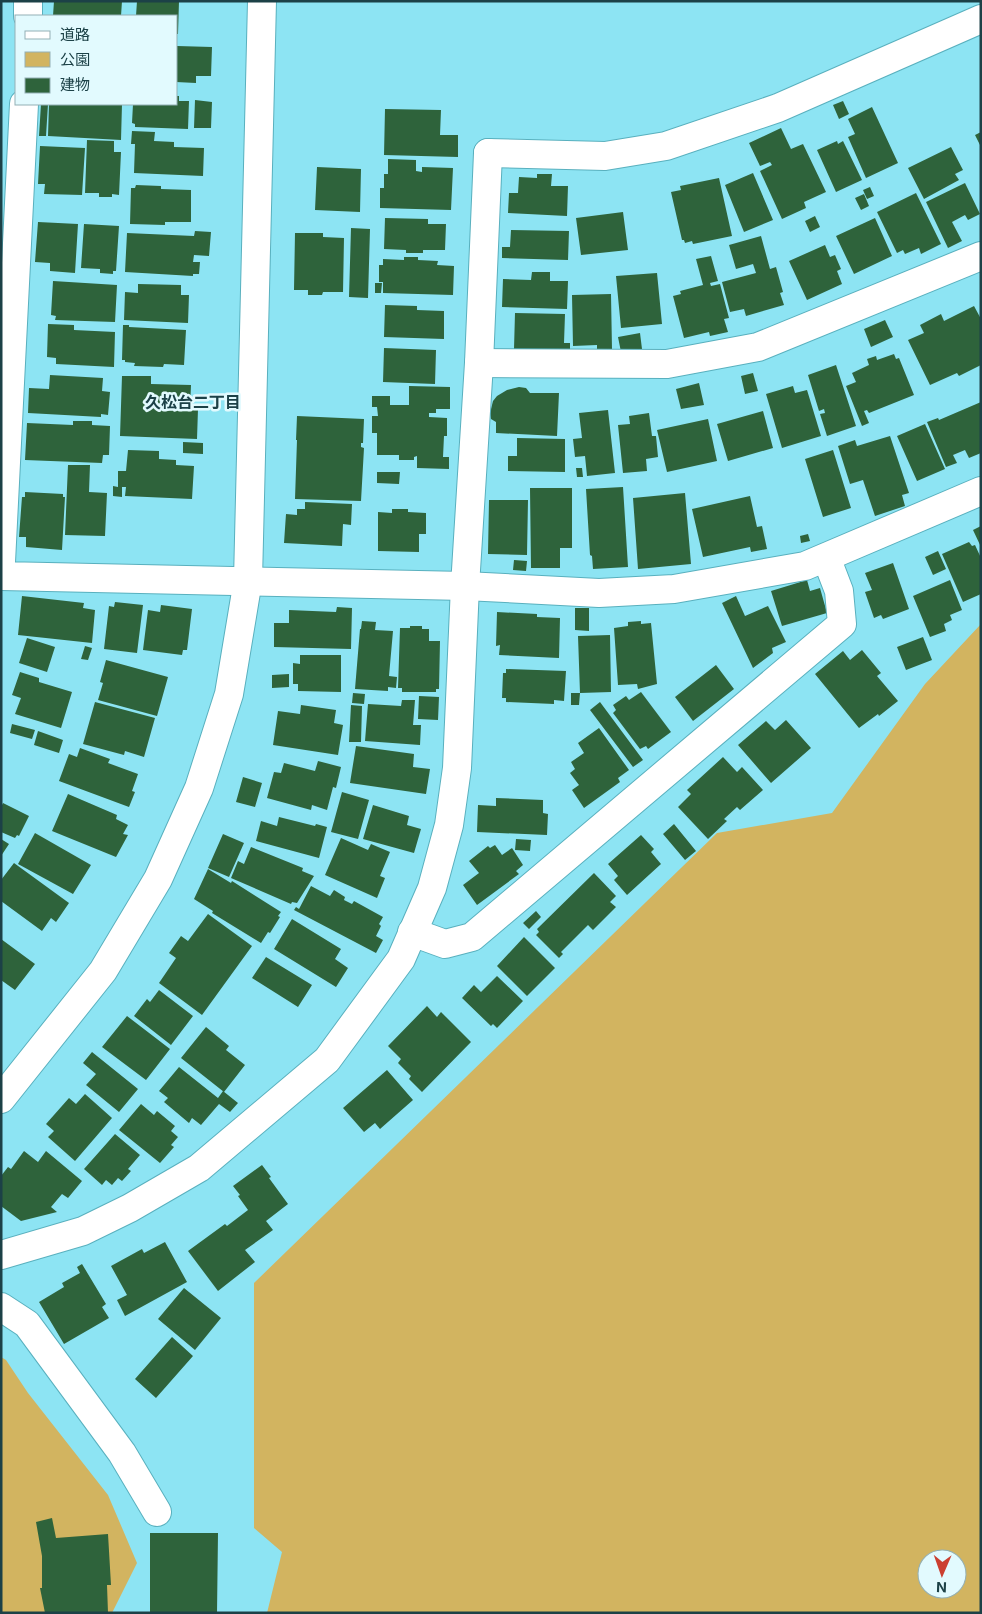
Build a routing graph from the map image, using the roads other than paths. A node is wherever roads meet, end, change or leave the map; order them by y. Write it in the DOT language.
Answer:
graph roads {
  1 [pos="28,1"];
  2 [pos="262,1"];
  3 [pos="28,15"];
  4 [pos="981,19"];
  5 [pos="24,105"];
  6 [pos="981,256"];
  7 [pos="479,363"];
  8 [pos="981,491"];
  9 [pos="826,558"];
  10 [pos="1,562"];
  11 [pos="1,576"];
  12 [pos="248,580"];
  13 [pos="465,586"];
  14 [pos="412,932"];
  15 [pos="1,1099"];
  16 [pos="1,1255"];
  17 [pos="1,1307"];
  18 [pos="157,1512"];
  1 -- 3 [label="street"];
  2 -- 12 [label="street"];
  4 -- 7 [label="street"];
  5 -- 10 [label="street"];
  6 -- 7 [label="street"];
  7 -- 13 [label="street"];
  8 -- 9 [label="street"];
  9 -- 13 [label="street"];
  9 -- 14 [label="street"];
  11 -- 12 [label="street"];
  12 -- 13 [label="street"];
  12 -- 15 [label="street"];
  13 -- 14 [label="street"];
  14 -- 16 [label="street"];
  17 -- 18 [label="street"];
}
